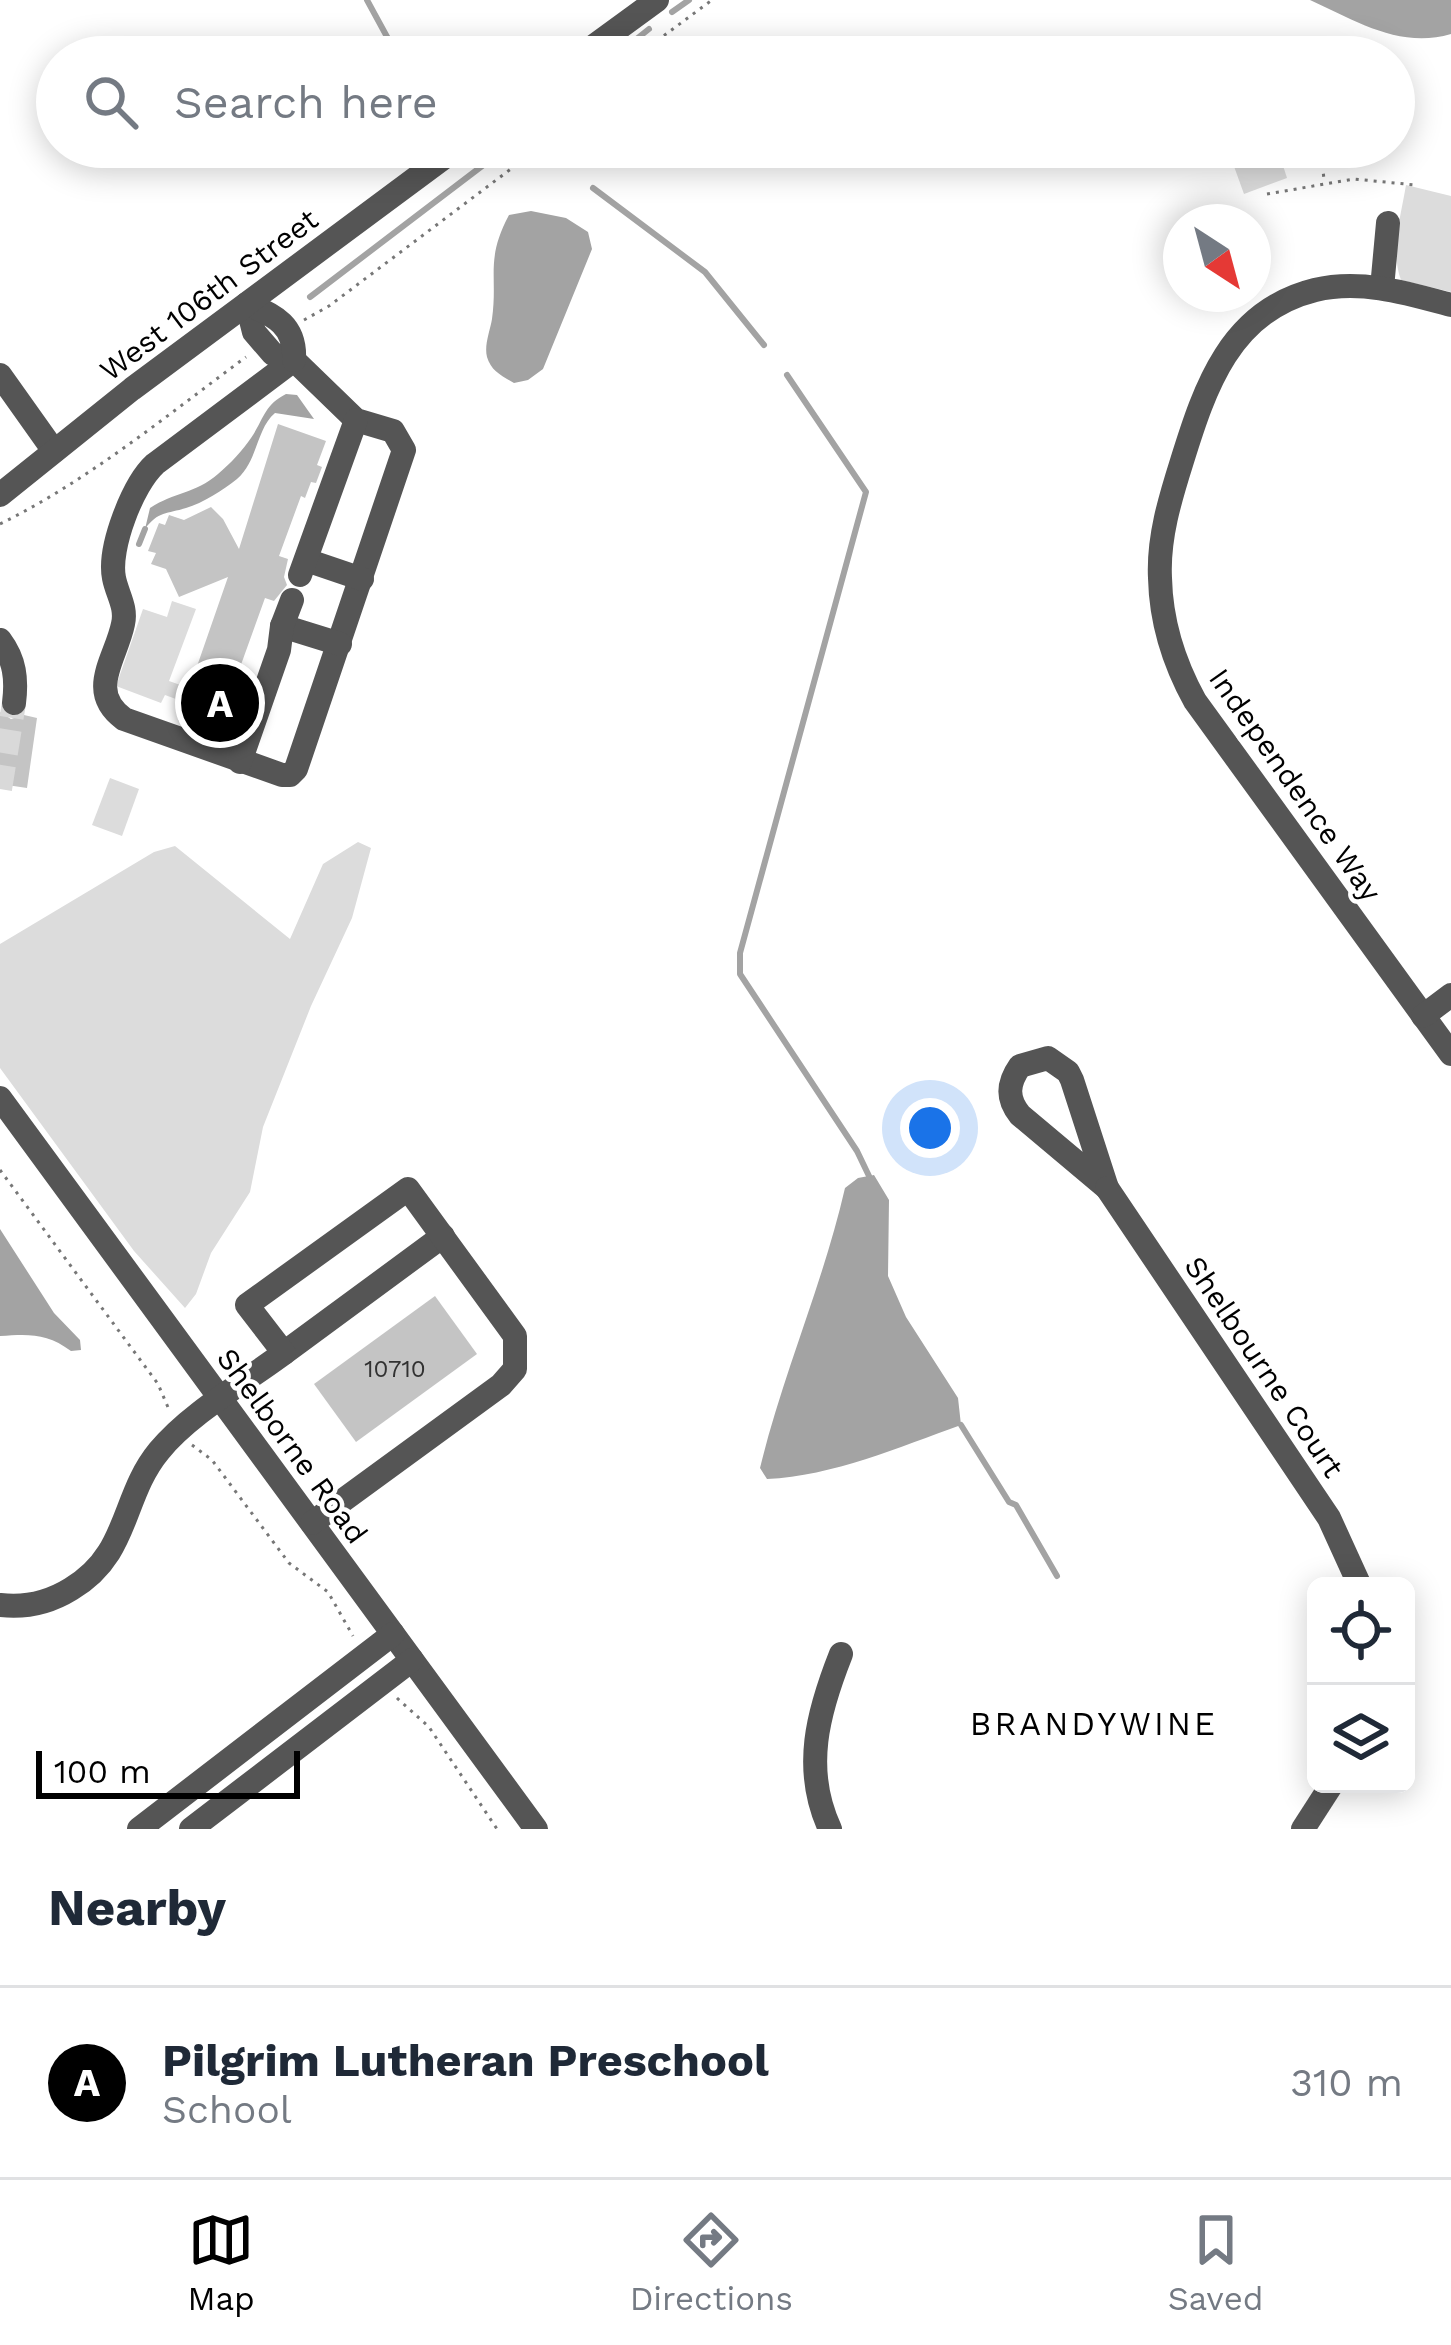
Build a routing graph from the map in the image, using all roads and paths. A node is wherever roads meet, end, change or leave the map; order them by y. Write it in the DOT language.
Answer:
graph roads {
  1 [pos="657,0"];
  2 [pos="712,0"];
  3 [pos="608,36"];
  4 [pos="663,36"];
  5 [pos="430,168"];
  6 [pos="512,168"];
  7 [pos="1322,168"];
  8 [pos="1324,181"];
  9 [pos="1415,185"];
  10 [pos="1267,194"];
  11 [pos="1388,223"];
  12 [pos="1382,288"];
  13 [pos="247,304"];
  14 [pos="1451,305"];
  15 [pos="298,323"];
  16 [pos="256,349"];
  17 [pos="294,360"];
  18 [pos="0,376"];
  19 [pos="356,421"];
  20 [pos="54,451"];
  21 [pos="0,495"];
  22 [pos="0,524"];
  23 [pos="362,579"];
  24 [pos="292,600"];
  25 [pos="282,626"];
  26 [pos="0,640"];
  27 [pos="340,644"];
  28 [pos="14,703"];
  29 [pos="240,762"];
  30 [pos="1451,995"];
  31 [pos="1423,1016"];
  32 [pos="1451,1054"];
  33 [pos="0,1099"];
  34 [pos="0,1170"];
  35 [pos="1107,1188"];
  36 [pos="443,1236"];
  37 [pos="284,1353"];
  38 [pos="222,1400"];
  39 [pos="172,1416"];
  40 [pos="191,1444"];
  41 [pos="311,1522"];
  42 [pos="1356,1577"];
  43 [pos="0,1605"];
  44 [pos="393,1634"];
  45 [pos="359,1646"];
  46 [pos="841,1654"];
  47 [pos="412,1660"];
  48 [pos="391,1690"];
  49 [pos="295,1709"];
  50 [pos="315,1734"];
  51 [pos="1326,1793"];
  52 [pos="139,1829"];
  53 [pos="191,1829"];
  54 [pos="497,1829"];
  55 [pos="536,1829"];
  56 [pos="830,1829"];
  57 [pos="1303,1829"];
  1 -- 3 [label="street"];
  2 -- 4 [label="path"];
  5 -- 13 [label="street, West 106th Street"];
  6 -- 15 [label="path"];
  7 -- 8 [label="path"];
  8 -- 9 [label="path"];
  8 -- 10 [label="path"];
  11 -- 12 [label="street"];
  12 -- 14 [label="street, Independence Way"];
  12 -- 31 [label="street, Independence Way"];
  13 -- 17 [label="street"];
  13 -- 20 [label="street, West 106th Street"];
  16 -- 22 [label="path"];
  17 -- 19 [label="street"];
  17 -- 29 [label="street"];
  18 -- 20 [label="street"];
  19 -- 23 [label="street"];
  19 -- 23 [label="street"];
  20 -- 21 [label="street, West 106th Street"];
  23 -- 27 [label="street"];
  24 -- 25 [label="street"];
  25 -- 27 [label="street"];
  25 -- 29 [label="street"];
  26 -- 28 [label="street"];
  27 -- 29 [label="street"];
  30 -- 31 [label="street"];
  31 -- 32 [label="street, Independence Way"];
  33 -- 38 [label="street, Shelborne Road"];
  34 -- 39 [label="path"];
  35 -- 35 [label="street, Shelbourne Court"];
  35 -- 42 [label="street, Shelbourne Court"];
  36 -- 37 [label="street"];
  36 -- 37 [label="street"];
  36 -- 41 [label="street"];
  37 -- 38 [label="street"];
  38 -- 41 [label="street, Shelborne Road"];
  38 -- 43 [label="street"];
  40 -- 45 [label="path"];
  41 -- 44 [label="street, Shelborne Road"];
  44 -- 47 [label="street, Shelborne Road"];
  44 -- 49 [label="street"];
  46 -- 56 [label="street"];
  47 -- 50 [label="street"];
  47 -- 55 [label="street, Shelborne Road"];
  48 -- 54 [label="path"];
  49 -- 50 [label="street"];
  49 -- 52 [label="street"];
  50 -- 53 [label="street"];
  51 -- 57 [label="street"];
}
